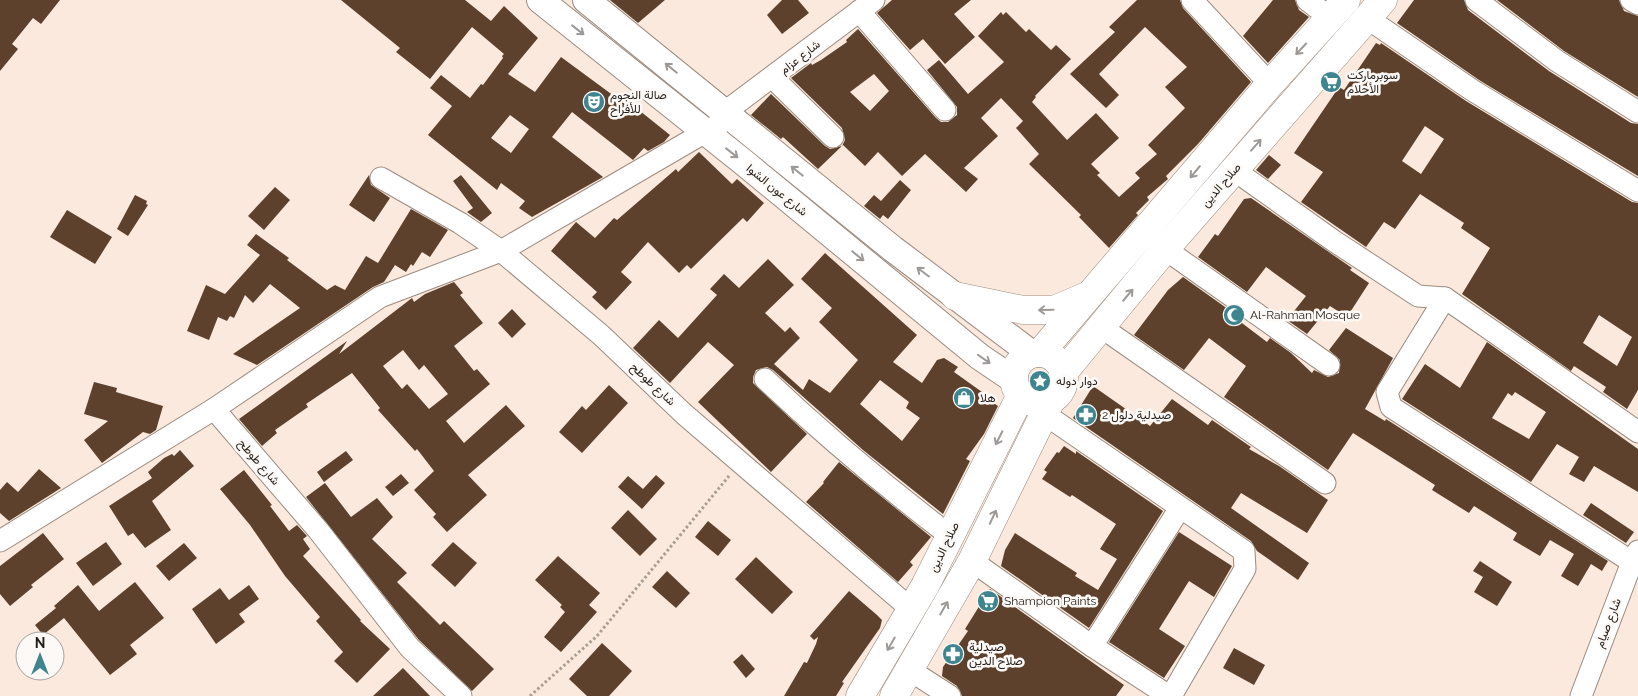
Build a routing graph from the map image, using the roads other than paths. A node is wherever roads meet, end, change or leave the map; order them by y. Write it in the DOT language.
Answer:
graph roads {
  1 [pos="540,0"];
  2 [pos="586,0"];
  3 [pos="1192,0"];
  4 [pos="1306,0"];
  5 [pos="1476,0"];
  6 [pos="1631,0"];
  7 [pos="1638,4"];
  8 [pos="867,6"];
  9 [pos="1338,9"];
  10 [pos="1375,9"];
  11 [pos="773,78"];
  12 [pos="1270,84"];
  13 [pos="945,110"];
  14 [pos="1638,112"];
  15 [pos="728,115"];
  16 [pos="705,132"];
  17 [pos="833,137"];
  18 [pos="1234,170"];
  19 [pos="381,178"];
  20 [pos="1638,191"];
  21 [pos="501,250"];
  22 [pos="1166,250"];
  23 [pos="1091,294"];
  24 [pos="955,296"];
  25 [pos="1445,298"];
  26 [pos="1101,327"];
  27 [pos="1036,354"];
  28 [pos="1329,365"];
  29 [pos="1063,373"];
  30 [pos="766,379"];
  31 [pos="1018,387"];
  32 [pos="1047,406"];
  33 [pos="214,409"];
  34 [pos="1638,432"];
  35 [pos="1325,483"];
  36 [pos="1180,508"];
  37 [pos="949,535"];
  38 [pos="0,541"];
  39 [pos="1635,556"];
  40 [pos="972,561"];
  41 [pos="911,609"];
  42 [pos="1092,646"];
  43 [pos="908,669"];
  44 [pos="461,696"];
  45 [pos="860,696"];
  46 [pos="894,696"];
  47 [pos="950,696"];
  48 [pos="1170,696"];
  49 [pos="1581,696"];
  1 -- 16 [label="main road, شارع عون الشوا, one-way"];
  15 -- 2 [label="main road, one-way"];
  3 -- 12 [label="street"];
  4 -- 9 [label="street"];
  5 -- 14 [label="street"];
  6 -- 7 [label="street"];
  8 -- 11 [label="street, شارع عزام"];
  8 -- 13 [label="street"];
  9 -- 12 [label="highway, one-way"];
  18 -- 10 [label="highway, صلاح الدين, one-way"];
  10 -- 20 [label="street"];
  11 -- 15 [label="street, شارع عزام"];
  11 -- 17 [label="street"];
  12 -- 23 [label="highway, one-way"];
  15 -- 16 [label="street, شارع عزام"];
  24 -- 15 [label="main road, one-way"];
  16 -- 21 [label="street, شارع عزام"];
  16 -- 31 [label="main road, شارع عون الشوا, one-way"];
  18 -- 22 [label="highway, صلاح الدين"];
  18 -- 25 [label="street"];
  19 -- 21 [label="street, شارع طوطح"];
  21 -- 33 [label="street, شارع عزام"];
  21 -- 41 [label="street, شارع طوطح"];
  26 -- 22 [label="highway, صلاح الدين, one-way"];
  22 -- 28 [label="street"];
  23 -- 24 [label="highway, one-way"];
  23 -- 27 [label="highway"];
  24 -- 27 [label="main road"];
  25 -- 34 [label="street"];
  25 -- 39 [label="street"];
  26 -- 29 [label="highway, صلاح الدين"];
  26 -- 35 [label="street"];
  27 -- 29 [label="highway"];
  27 -- 31 [label="highway"];
  29 -- 32 [label="highway"];
  30 -- 37 [label="street"];
  31 -- 32 [label="highway"];
  31 -- 37 [label="highway, صلاح الدين, one-way"];
  32 -- 36 [label="street"];
  40 -- 32 [label="highway, one-way"];
  33 -- 38 [label="street, شارع عزام"];
  33 -- 44 [label="street, شارع طوطح"];
  36 -- 42 [label="street"];
  36 -- 48 [label="street"];
  37 -- 41 [label="highway, صلاح الدين"];
  39 -- 49 [label="street, شارع صيام"];
  40 -- 42 [label="street"];
  43 -- 40 [label="highway, one-way"];
  41 -- 45 [label="highway, صلاح الدين, one-way"];
  42 -- 48 [label="street"];
  43 -- 46 [label="highway"];
  43 -- 47 [label="street"];
}
